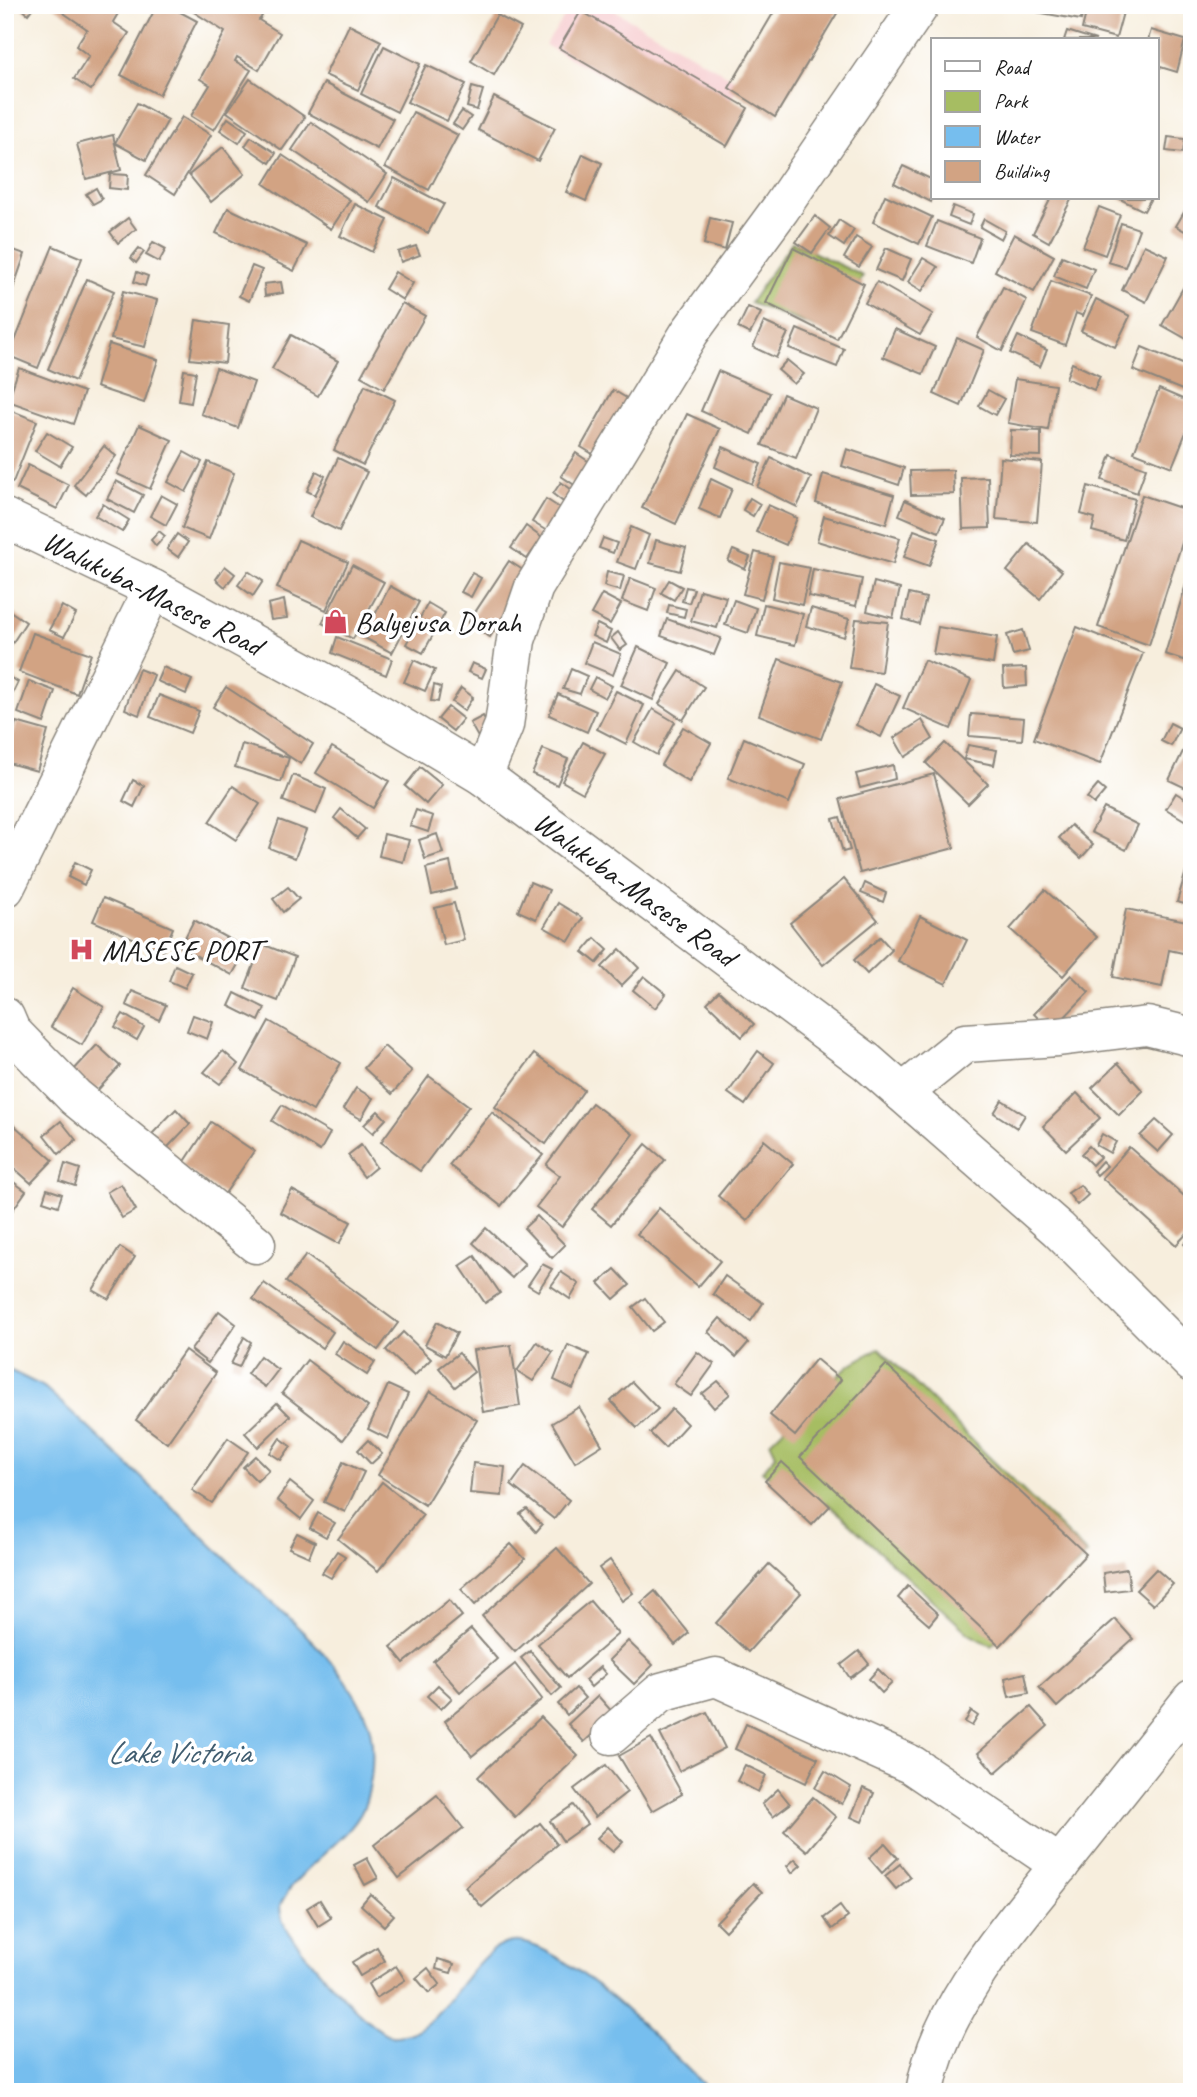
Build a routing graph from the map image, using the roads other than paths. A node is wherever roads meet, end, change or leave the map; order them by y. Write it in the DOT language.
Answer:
graph roads {
  1 [pos="920,5"];
  2 [pos="5,518"];
  3 [pos="153,589"];
  4 [pos="482,776"];
  5 [pos="5,888"];
  6 [pos="5,1017"];
  7 [pos="1192,1037"];
  8 [pos="903,1093"];
  9 [pos="256,1244"];
  10 [pos="1192,1363"];
  11 [pos="1192,1699"];
  12 [pos="611,1735"];
  13 [pos="1060,1865"];
  14 [pos="925,2092"];
  1 -- 4 [label="street"];
  2 -- 3 [label="street, Walukuba-Masese Road"];
  3 -- 4 [label="street, Walukuba-Masese Road"];
  3 -- 5 [label="street"];
  4 -- 8 [label="street, Walukuba-Masese Road"];
  6 -- 9 [label="street"];
  7 -- 8 [label="street"];
  8 -- 10 [label="street, Walukuba-Masese Road"];
  11 -- 13 [label="street"];
  12 -- 13 [label="street"];
  13 -- 14 [label="street"];
}
